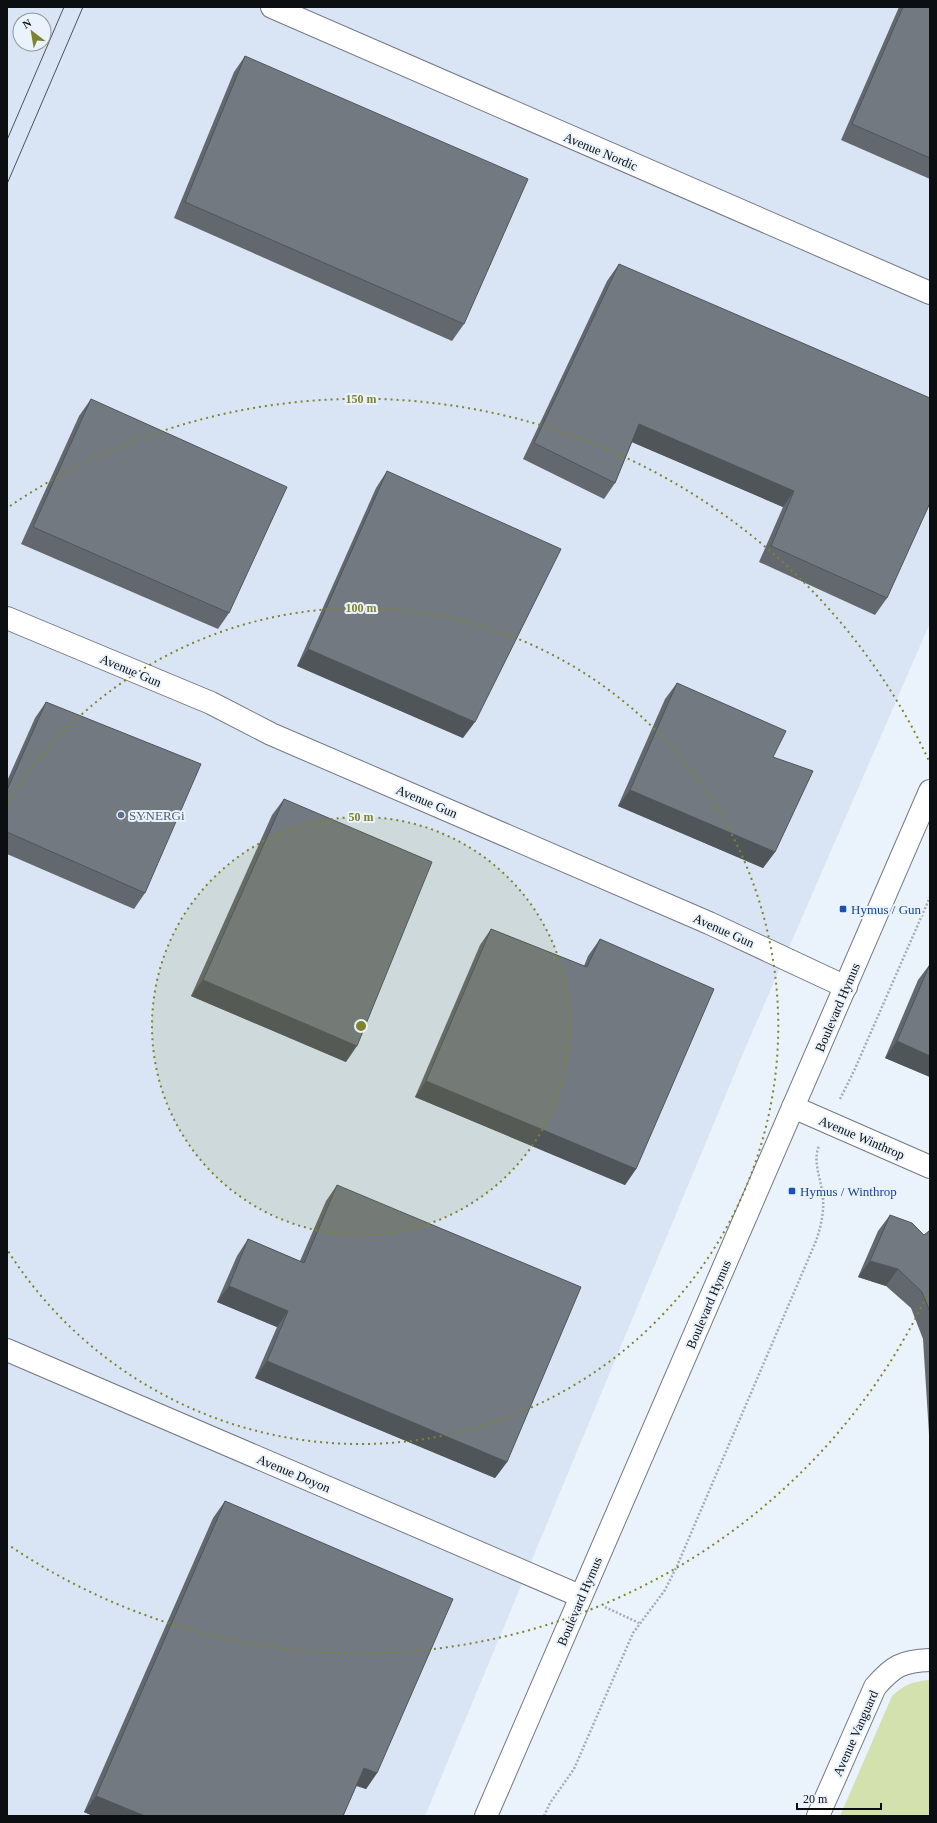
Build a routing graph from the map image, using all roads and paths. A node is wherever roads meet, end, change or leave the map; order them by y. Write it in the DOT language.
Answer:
graph roads {
  1 [pos="272,7"];
  2 [pos="930,293"];
  3 [pos="7,618"];
  4 [pos="930,792"];
  5 [pos="930,897"];
  6 [pos="846,987"];
  7 [pos="844,1090"];
  8 [pos="793,1107"];
  9 [pos="816,1157"];
  10 [pos="930,1167"];
  11 [pos="7,1350"];
  12 [pos="580,1596"];
  13 [pos="611,1609"];
  14 [pos="639,1622"];
  15 [pos="930,1660"];
  16 [pos="486,1816"];
  17 [pos="544,1816"];
  18 [pos="818,1816"];
  1 -- 2 [label="street, Avenue Nordic"];
  3 -- 6 [label="street, Avenue Gun"];
  4 -- 6 [label="street, Boulevard Hymus"];
  5 -- 7 [label="path"];
  6 -- 8 [label="street, Boulevard Hymus"];
  8 -- 10 [label="street, Avenue Winthrop"];
  8 -- 12 [label="street, Boulevard Hymus"];
  9 -- 14 [label="path"];
  11 -- 12 [label="street, Avenue Doyon"];
  12 -- 16 [label="street, Boulevard Hymus"];
  13 -- 14 [label="path"];
  14 -- 17 [label="path"];
  15 -- 18 [label="street, Avenue Vanguard"];
}
